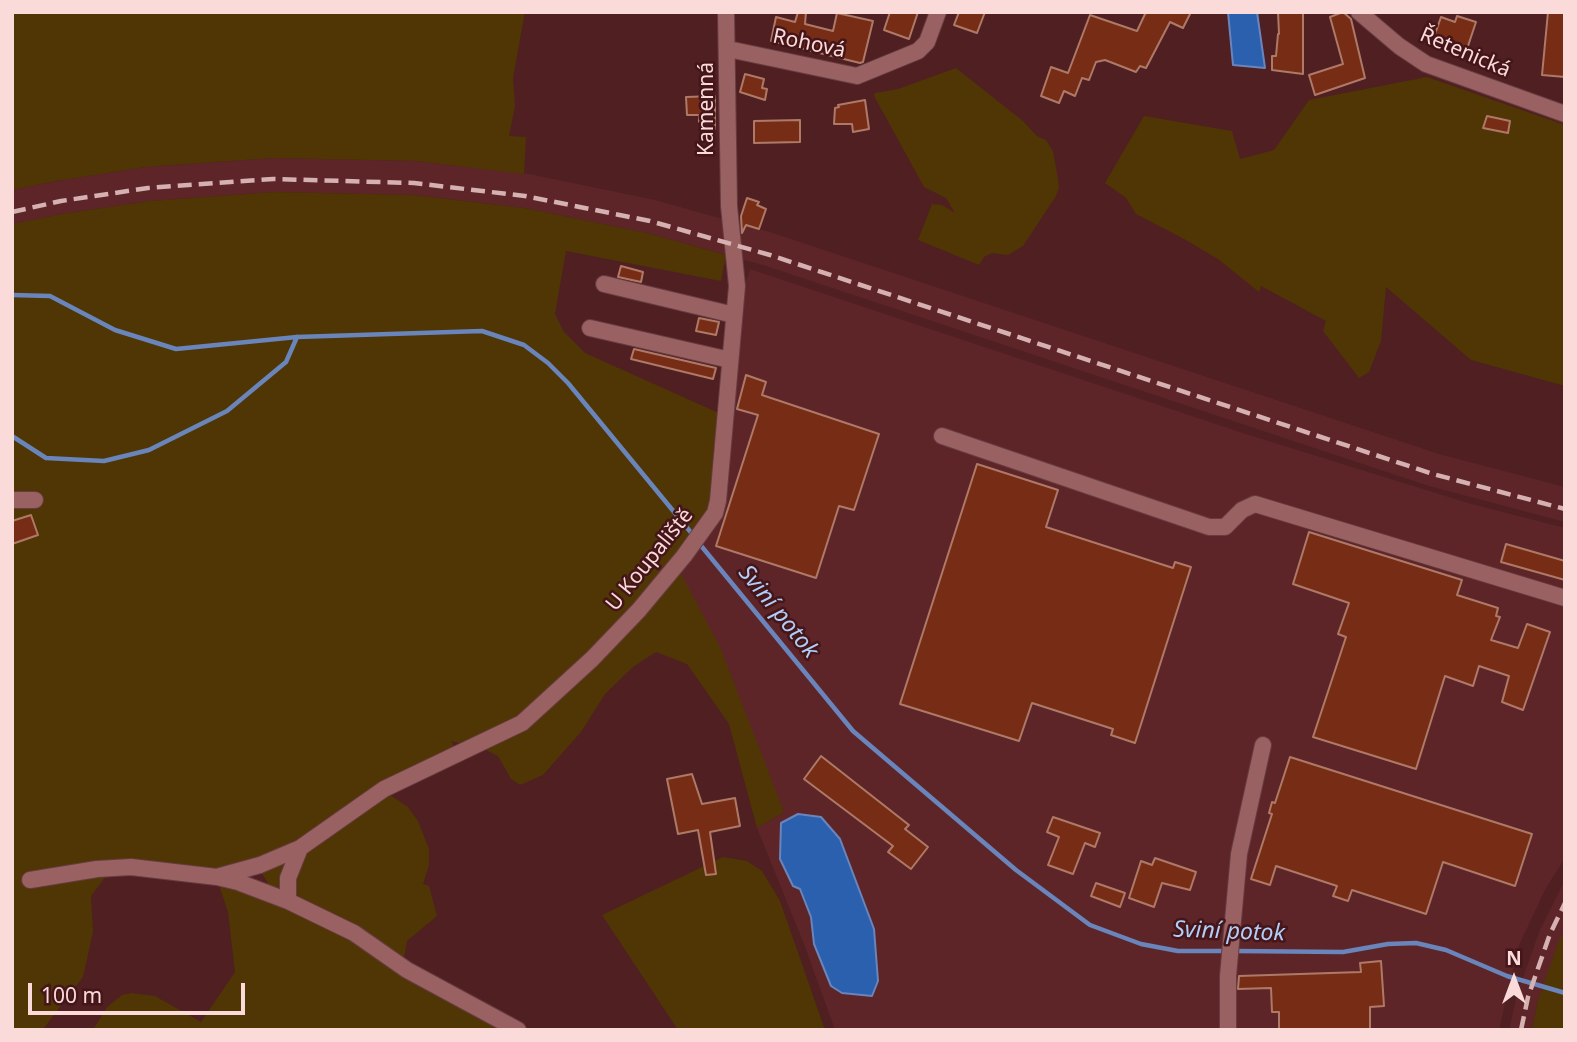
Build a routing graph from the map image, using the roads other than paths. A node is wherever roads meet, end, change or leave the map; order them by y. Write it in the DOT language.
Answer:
graph roads {
  1 [pos="726,12"];
  2 [pos="938,12"];
  3 [pos="1359,12"];
  4 [pos="727,49"];
  5 [pos="1565,114"];
  6 [pos="729,206"];
  7 [pos="604,284"];
  8 [pos="734,315"];
  9 [pos="590,328"];
  10 [pos="730,360"];
  11 [pos="942,436"];
  12 [pos="12,500"];
  13 [pos="35,500"];
  14 [pos="1565,598"];
  15 [pos="1263,745"];
  16 [pos="300,848"];
  17 [pos="217,877"];
  18 [pos="30,880"];
  19 [pos="288,901"];
  20 [pos="518,1030"];
  21 [pos="1228,1030"];
  1 -- 4 [label="street, Kamenná"];
  2 -- 4 [label="street, Rohová"];
  3 -- 5 [label="street, Řetenická"];
  4 -- 6 [label="street, Kamenná"];
  6 -- 8 [label="street, U Koupaliště"];
  7 -- 8 [label="street"];
  8 -- 10 [label="street, U Koupaliště"];
  9 -- 10 [label="street"];
  10 -- 16 [label="street, U Koupaliště"];
  11 -- 14 [label="street"];
  12 -- 13 [label="street"];
  15 -- 21 [label="street"];
  16 -- 17 [label="street, U Koupaliště"];
  16 -- 19 [label="street"];
  17 -- 18 [label="street"];
  17 -- 19 [label="street"];
  19 -- 20 [label="street"];
}
